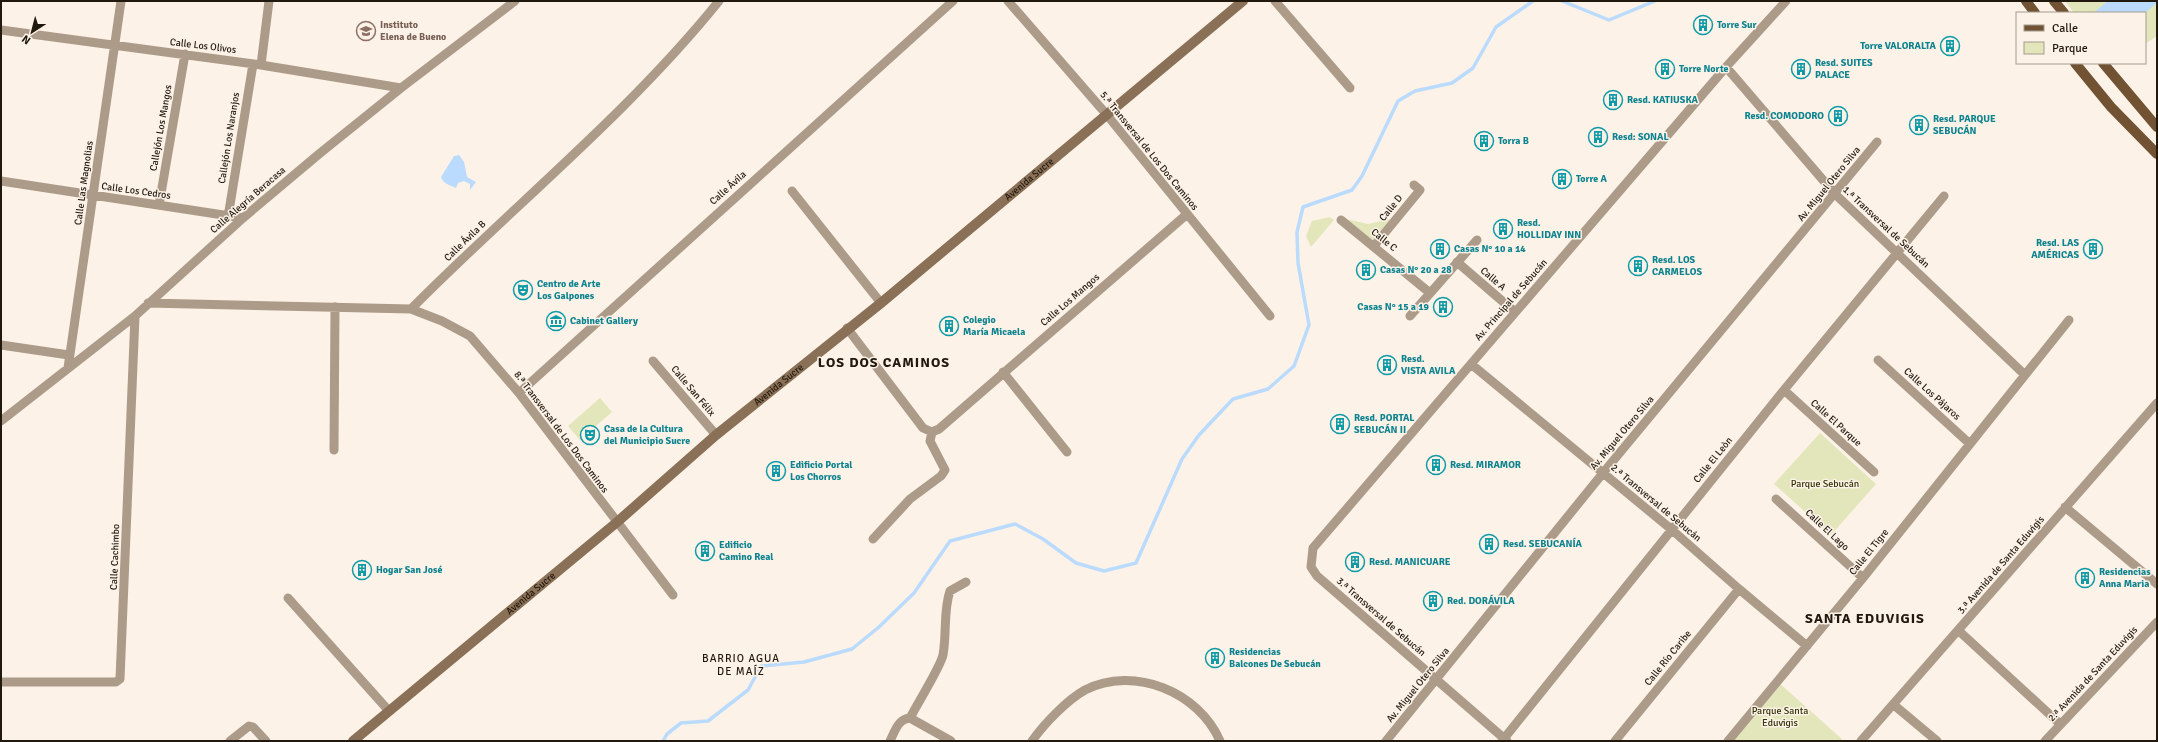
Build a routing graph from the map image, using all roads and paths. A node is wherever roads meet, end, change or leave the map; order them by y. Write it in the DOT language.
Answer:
graph roads {
  1 [pos="121,1"];
  2 [pos="269,1"];
  3 [pos="515,1"];
  4 [pos="719,1"];
  5 [pos="953,1"];
  6 [pos="1008,1"];
  7 [pos="1243,1"];
  8 [pos="1275,1"];
  9 [pos="1786,1"];
  10 [pos="2026,1"];
  11 [pos="2054,1"];
  12 [pos="2034,12"];
  13 [pos="2063,12"];
  14 [pos="1,30"];
  15 [pos="114,47"];
  16 [pos="185,54"];
  17 [pos="257,64"];
  18 [pos="2076,64"];
  19 [pos="2104,64"];
  20 [pos="1726,67"];
  21 [pos="401,88"];
  22 [pos="1350,88"];
  23 [pos="1107,115"];
  24 [pos="2157,127"];
  25 [pos="1877,142"];
  26 [pos="2157,154"];
  27 [pos="1,181"];
  28 [pos="1414,185"];
  29 [pos="792,192"];
  30 [pos="1835,194"];
  31 [pos="93,196"];
  32 [pos="1944,196"];
  33 [pos="159,205"];
  34 [pos="1186,215"];
  35 [pos="228,217"];
  36 [pos="243,218"];
  37 [pos="1341,220"];
  38 [pos="1477,240"];
  39 [pos="1374,246"];
  40 [pos="1897,253"];
  41 [pos="1457,262"];
  42 [pos="1430,293"];
  43 [pos="148,303"];
  44 [pos="881,303"];
  45 [pos="335,307"];
  46 [pos="411,309"];
  47 [pos="1515,312"];
  48 [pos="135,316"];
  49 [pos="1270,316"];
  50 [pos="1410,316"];
  51 [pos="2069,320"];
  52 [pos="847,328"];
  53 [pos="1,345"];
  54 [pos="69,355"];
  55 [pos="1878,360"];
  56 [pos="653,361"];
  57 [pos="1471,364"];
  58 [pos="68,368"];
  59 [pos="1003,372"];
  60 [pos="2026,375"];
  61 [pos="1784,390"];
  62 [pos="519,393"];
  63 [pos="2157,404"];
  64 [pos="1,421"];
  65 [pos="932,432"];
  66 [pos="716,435"];
  67 [pos="1970,444"];
  68 [pos="334,450"];
  69 [pos="1068,452"];
  70 [pos="1874,472"];
  71 [pos="1603,473"];
  72 [pos="1776,499"];
  73 [pos="2065,507"];
  74 [pos="616,523"];
  75 [pos="1671,530"];
  76 [pos="873,539"];
  77 [pos="1313,548"];
  78 [pos="1863,578"];
  79 [pos="966,582"];
  80 [pos="2157,584"];
  81 [pos="1738,589"];
  82 [pos="673,595"];
  83 [pos="288,598"];
  84 [pos="2157,622"];
  85 [pos="1959,631"];
  86 [pos="1807,646"];
  87 [pos="1436,680"];
  88 [pos="1,682"];
  89 [pos="1894,705"];
  90 [pos="389,711"];
  91 [pos="910,718"];
  92 [pos="2060,724"];
  93 [pos="1504,740"];
  94 [pos="230,741"];
  95 [pos="266,741"];
  96 [pos="353,741"];
  97 [pos="890,741"];
  98 [pos="951,741"];
  99 [pos="1032,741"];
  100 [pos="1220,741"];
  101 [pos="1386,741"];
  102 [pos="1615,741"];
  103 [pos="1728,741"];
  104 [pos="1861,741"];
  105 [pos="1937,741"];
  106 [pos="2045,741"];
  1 -- 15 [label="street, Calle Las Magnolias"];
  2 -- 17 [label="street, Callejón Los Naranjos"];
  3 -- 21 [label="street, Calle Alegría Beracasa"];
  4 -- 46 [label="street, Calle Ávila B"];
  5 -- 62 [label="street, Calle Ávila"];
  6 -- 23 [label="street, 5.ª Transversal de Los Dos Caminos"];
  7 -- 23 [label="main road, Avenida Sucre"];
  8 -- 22 [label="street"];
  9 -- 20 [label="street, Av. Principal de Sebucán"];
  10 -- 12 [label="main road"];
  11 -- 13 [label="main road"];
  14 -- 15 [label="street, Calle Los Olivos"];
  15 -- 16 [label="street, Calle Los Olivos"];
  15 -- 31 [label="street, Calle Las Magnolias"];
  16 -- 17 [label="street, Calle Los Olivos"];
  16 -- 33 [label="street, Callejón Los Mangos"];
  17 -- 21 [label="street, Calle Los Olivos"];
  17 -- 35 [label="street, Callejón Los Naranjos"];
  18 -- 26 [label="main road"];
  19 -- 24 [label="main road"];
  20 -- 30 [label="street, 1.ª Transversal de Sebucán"];
  20 -- 47 [label="street, Av. Principal de Sebucán"];
  21 -- 36 [label="street, Calle Alegría Beracasa"];
  23 -- 34 [label="street, 5.ª Transversal de Los Dos Caminos"];
  23 -- 44 [label="main road, Avenida Sucre"];
  25 -- 30 [label="street, Av. Miguel Otero Silva"];
  27 -- 31 [label="street, Calle Los Cedros"];
  28 -- 39 [label="street, Calle D"];
  29 -- 44 [label="street"];
  30 -- 40 [label="street, 1.ª Transversal de Sebucán"];
  30 -- 71 [label="street, Av. Miguel Otero Silva"];
  31 -- 33 [label="street, Calle Los Cedros"];
  31 -- 54 [label="street, Calle Las Magnolias"];
  32 -- 40 [label="street, Calle El Leòn"];
  33 -- 35 [label="street, Calle Los Cedros"];
  34 -- 49 [label="street, 5.ª Transversal de Los Dos Caminos"];
  34 -- 59 [label="street, Calle Los Mangos"];
  35 -- 36 [label="street, Calle Los Cedros"];
  36 -- 43 [label="street, Calle Alegría Beracasa"];
  37 -- 39 [label="street, Calle C"];
  38 -- 41 [label="street"];
  39 -- 42 [label="street, Calle C"];
  40 -- 60 [label="street, 1.ª Transversal de Sebucán"];
  40 -- 61 [label="street, Calle El Leòn"];
  41 -- 42 [label="street"];
  41 -- 47 [label="street, Calle A"];
  42 -- 50 [label="street"];
  43 -- 45 [label="street"];
  43 -- 48 [label="street, Calle Alegría Beracasa"];
  44 -- 52 [label="main road, Avenida Sucre"];
  45 -- 46 [label="street"];
  45 -- 68 [label="street"];
  46 -- 62 [label="street, 8.ª Transversal de Los Dos Caminos"];
  47 -- 57 [label="street, Av. Principal de Sebucán"];
  48 -- 58 [label="street, Calle Alegría Beracasa"];
  48 -- 88 [label="street, Calle Cachimbo"];
  51 -- 60 [label="street, Calle El Tigre"];
  52 -- 65 [label="street"];
  52 -- 66 [label="main road, Avenida Sucre"];
  53 -- 54 [label="street"];
  54 -- 58 [label="street, Calle Las Magnolias"];
  55 -- 67 [label="street, Calle Los Pájaros"];
  56 -- 66 [label="street, Calle San Félix"];
  57 -- 71 [label="street, 2.ª Transversal de Sebucán"];
  57 -- 77 [label="street, Av. Principal de Sebucán"];
  58 -- 64 [label="street, Calle Alegría Beracasa"];
  59 -- 65 [label="street, Calle Los Mangos"];
  59 -- 69 [label="street"];
  60 -- 67 [label="street, Calle El Tigre"];
  61 -- 70 [label="street, Calle El Parque"];
  61 -- 75 [label="street, Calle El Leòn"];
  62 -- 74 [label="street, 8.ª Transversal de Los Dos Caminos"];
  63 -- 73 [label="street, 3.ª Avenida de Santa Eduvigis"];
  65 -- 76 [label="street"];
  66 -- 74 [label="main road, Avenida Sucre"];
  67 -- 78 [label="street, Calle El Tigre"];
  71 -- 75 [label="street, 2.ª Transversal de Sebucán"];
  71 -- 87 [label="street, Av. Miguel Otero Silva"];
  72 -- 78 [label="street, Calle El Lago"];
  73 -- 80 [label="street"];
  73 -- 85 [label="street, 3.ª Avenida de Santa Eduvigis"];
  74 -- 82 [label="street, 8.ª Transversal de Los Dos Caminos"];
  74 -- 90 [label="main road, Avenida Sucre"];
  75 -- 81 [label="street, 2.ª Transversal de Sebucán"];
  75 -- 93 [label="street, Calle El Leòn"];
  77 -- 87 [label="street, 3.ª Transversal de Sebucán"];
  78 -- 86 [label="street, Calle El Tigre"];
  79 -- 91 [label="street"];
  81 -- 86 [label="street, 2.ª Transversal de Sebucán"];
  81 -- 102 [label="street, Calle Río Caribe"];
  83 -- 90 [label="street"];
  84 -- 92 [label="street, 2.ª Avenida de Santa Eduvigis"];
  85 -- 89 [label="street, 3.ª Avenida de Santa Eduvigis"];
  85 -- 92 [label="street"];
  86 -- 103 [label="street, Calle El Tigre"];
  87 -- 93 [label="street, 3.ª Transversal de Sebucán"];
  87 -- 101 [label="street, Av. Miguel Otero Silva"];
  89 -- 104 [label="street, 3.ª Avenida de Santa Eduvigis"];
  89 -- 105 [label="street"];
  90 -- 96 [label="main road, Avenida Sucre"];
  91 -- 97 [label="street"];
  91 -- 98 [label="street"];
  92 -- 106 [label="street, 2.ª Avenida de Santa Eduvigis"];
  94 -- 95 [label="street"];
  99 -- 100 [label="street"];
}
